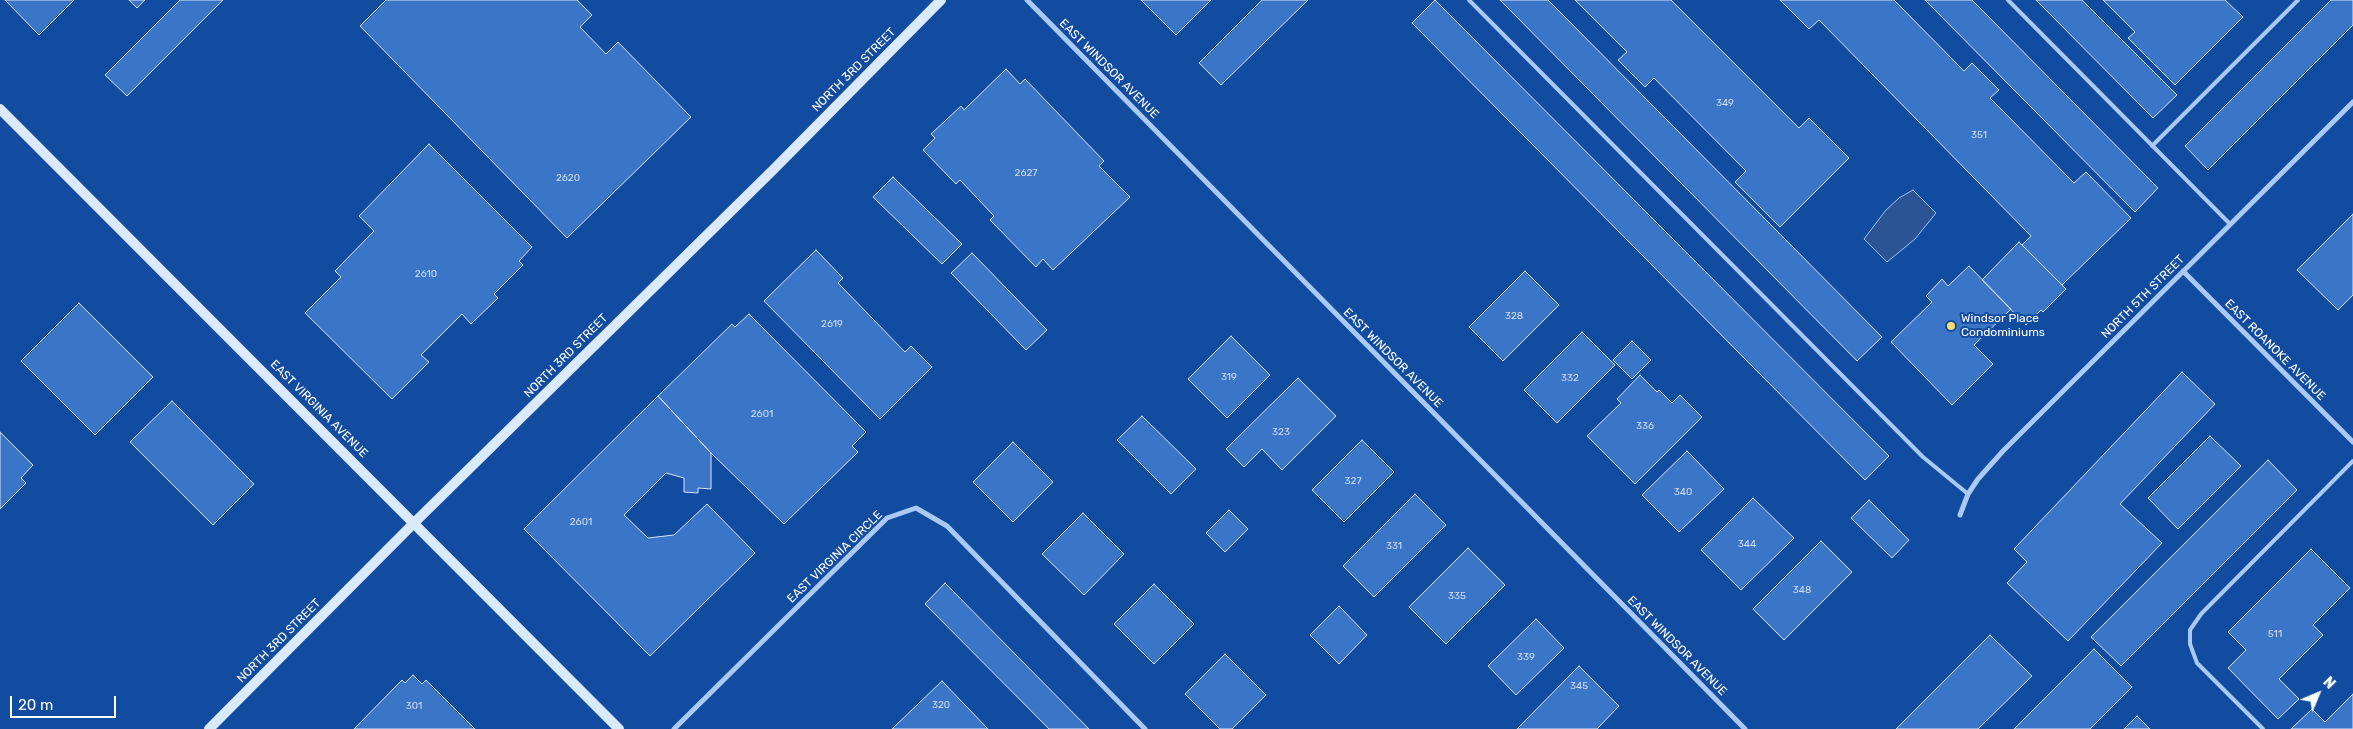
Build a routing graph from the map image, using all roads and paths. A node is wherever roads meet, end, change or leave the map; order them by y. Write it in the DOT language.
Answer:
graph roads {
  1 [pos="941,0"];
  2 [pos="1027,0"];
  3 [pos="1469,0"];
  4 [pos="2008,0"];
  5 [pos="2298,0"];
  6 [pos="2353,102"];
  7 [pos="0,109"];
  8 [pos="2152,146"];
  9 [pos="2230,224"];
  10 [pos="2183,271"];
  11 [pos="2353,442"];
  12 [pos="2353,461"];
  13 [pos="1968,494"];
  14 [pos="1960,515"];
  15 [pos="415,522"];
  16 [pos="209,729"];
  17 [pos="619,729"];
  18 [pos="674,729"];
  19 [pos="1145,729"];
  20 [pos="1745,729"];
  21 [pos="2263,729"];
  1 -- 15 [label="street, NORTH 3RD STREET"];
  2 -- 20 [label="street, EAST WINDSOR AVENUE"];
  3 -- 13 [label="lane"];
  4 -- 8 [label="lane"];
  5 -- 8 [label="lane"];
  6 -- 9 [label="street, NORTH 5TH STREET"];
  7 -- 15 [label="street, EAST VIRGINIA AVENUE"];
  8 -- 9 [label="lane"];
  9 -- 10 [label="street, NORTH 5TH STREET"];
  10 -- 11 [label="street, EAST ROANOKE AVENUE"];
  10 -- 13 [label="street, NORTH 5TH STREET"];
  12 -- 21 [label="lane"];
  13 -- 14 [label="street, NORTH 5TH STREET"];
  15 -- 16 [label="street, NORTH 3RD STREET"];
  15 -- 17 [label="street, EAST VIRGINIA AVENUE"];
  18 -- 19 [label="street, EAST VIRGINIA CIRCLE"];
}
